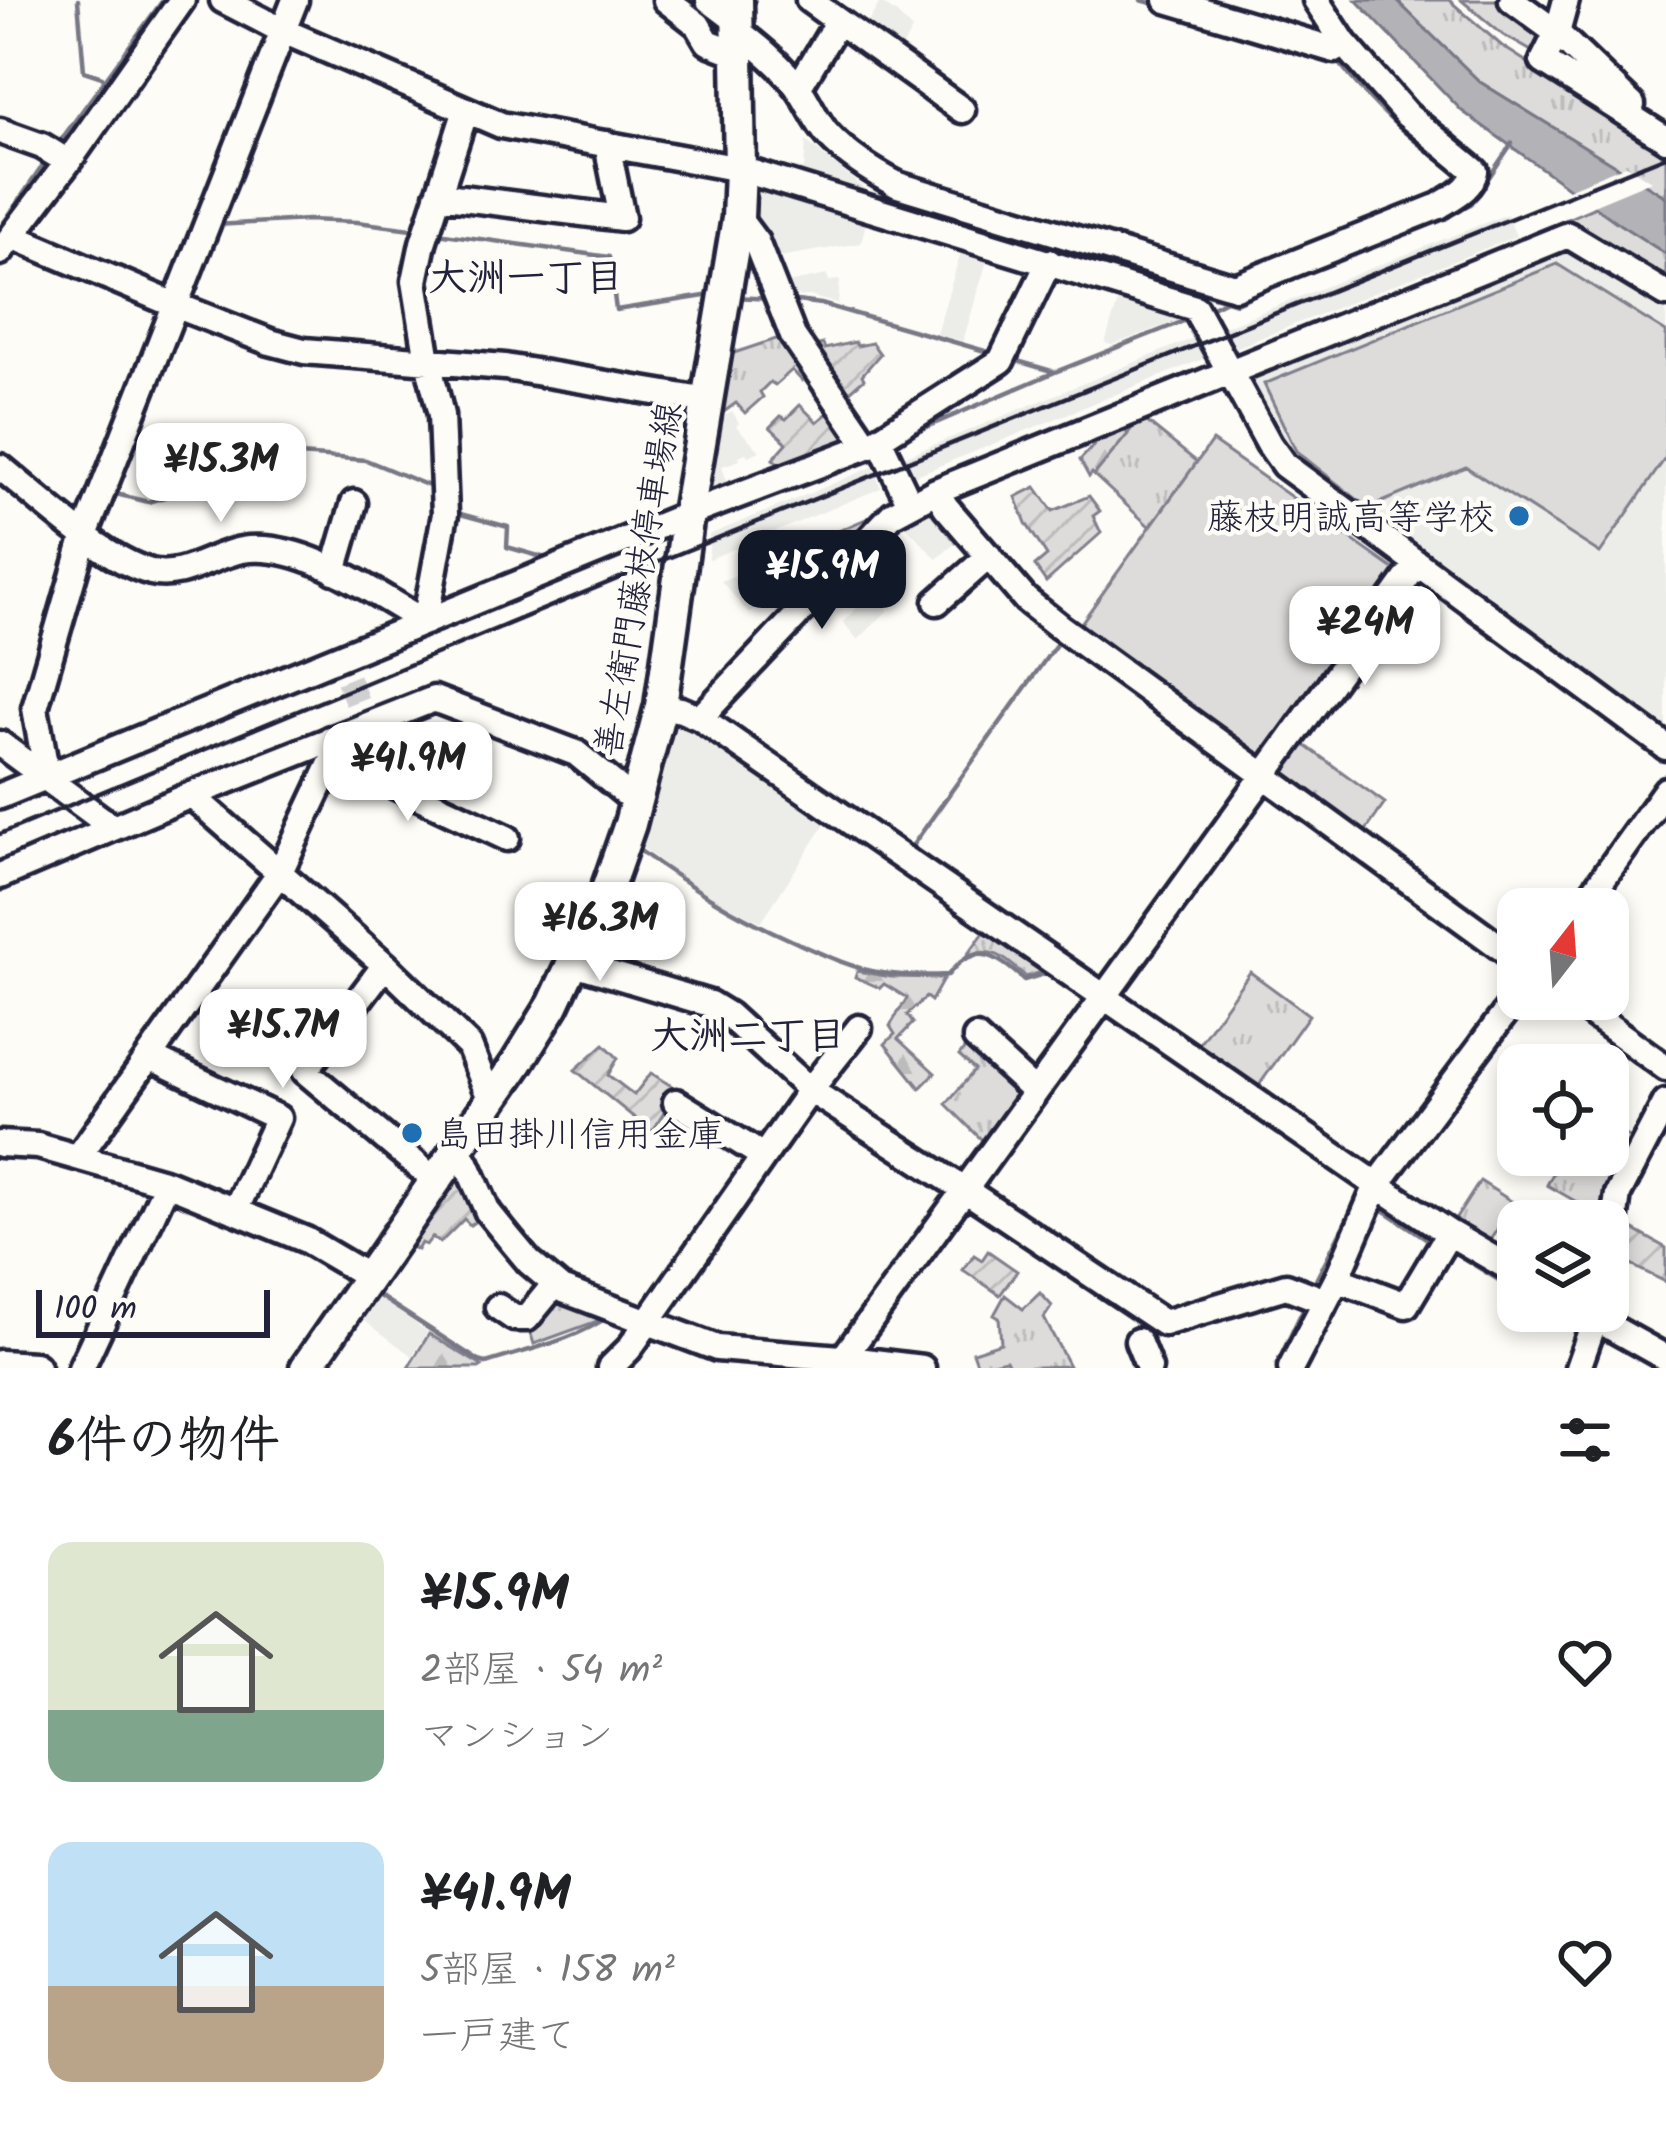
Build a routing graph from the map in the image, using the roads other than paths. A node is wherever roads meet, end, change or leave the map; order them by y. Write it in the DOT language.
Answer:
graph roads {
  1 [pos="182,0"];
  2 [pos="224,0"];
  3 [pos="295,0"];
  4 [pos="666,0"];
  5 [pos="710,0"];
  6 [pos="809,0"];
  7 [pos="1166,0"];
  8 [pos="1316,0"];
  9 [pos="1512,0"];
  10 [pos="1566,0"];
  11 [pos="838,20"];
  12 [pos="281,29"];
  13 [pos="1557,33"];
  14 [pos="741,36"];
  15 [pos="1333,46"];
  16 [pos="798,88"];
  17 [pos="466,110"];
  18 [pos="962,110"];
  19 [pos="0,131"];
  20 [pos="1666,138"];
  21 [pos="608,145"];
  22 [pos="68,162"];
  23 [pos="740,169"];
  24 [pos="438,195"];
  25 [pos="737,218"];
  26 [pos="6,244"];
  27 [pos="1056,249"];
  28 [pos="1666,294"];
  29 [pos="175,304"];
  30 [pos="428,361"];
  31 [pos="1228,371"];
  32 [pos="708,401"];
  33 [pos="878,445"];
  34 [pos="0,467"];
  35 [pos="936,490"];
  36 [pos="354,503"];
  37 [pos="910,503"];
  38 [pos="688,514"];
  39 [pos="85,535"];
  40 [pos="989,556"];
  41 [pos="1418,565"];
  42 [pos="334,571"];
  43 [pos="937,602"];
  44 [pos="425,622"];
  45 [pos="661,706"];
  46 [pos="700,718"];
  47 [pos="0,743"];
  48 [pos="1666,747"];
  49 [pos="332,748"];
  50 [pos="46,776"];
  51 [pos="1264,776"];
  52 [pos="1666,790"];
  53 [pos="190,794"];
  54 [pos="0,796"];
  55 [pos="636,802"];
  56 [pos="112,827"];
  57 [pos="507,838"];
  58 [pos="280,872"];
  59 [pos="0,876"];
  60 [pos="1596,888"];
  61 [pos="1497,944"];
  62 [pos="574,963"];
  63 [pos="385,964"];
  64 [pos="1105,996"];
  65 [pos="1500,1020"];
  66 [pos="1601,1020"];
  67 [pos="859,1028"];
  68 [pos="976,1038"];
  69 [pos="150,1057"];
  70 [pos="1666,1068"];
  71 [pos="810,1090"];
  72 [pos="1035,1092"];
  73 [pos="491,1101"];
  74 [pos="676,1102"];
  75 [pos="1666,1102"];
  76 [pos="0,1144"];
  77 [pos="455,1152"];
  78 [pos="763,1156"];
  79 [pos="79,1157"];
  80 [pos="436,1180"];
  81 [pos="167,1183"];
  82 [pos="1378,1185"];
  83 [pos="965,1190"];
  84 [pos="1617,1200"];
  85 [pos="236,1211"];
  86 [pos="1449,1233"];
  87 [pos="1497,1262"];
  88 [pos="369,1277"];
  89 [pos="555,1284"];
  90 [pos="1331,1290"];
  91 [pos="498,1307"];
  92 [pos="647,1321"];
  93 [pos="1587,1332"];
  94 [pos="1622,1332"];
  95 [pos="1138,1341"];
  96 [pos="713,1358"];
  97 [pos="1666,1358"];
  98 [pos="838,1363"];
  99 [pos="0,1366"];
  100 [pos="34,1368"];
  101 [pos="81,1368"];
  102 [pos="306,1368"];
  103 [pos="610,1368"];
  104 [pos="922,1368"];
  105 [pos="1149,1368"];
  106 [pos="1291,1368"];
  107 [pos="1578,1368"];
  1 -- 22 [label="street"];
  2 -- 12 [label="street"];
  3 -- 12 [label="street"];
  4 -- 14 [label="street"];
  5 -- 14 [label="street"];
  6 -- 11 [label="street"];
  7 -- 15 [label="street"];
  8 -- 15 [label="street"];
  9 -- 13 [label="street"];
  10 -- 13 [label="street"];
  11 -- 16 [label="street"];
  11 -- 18 [label="street"];
  12 -- 17 [label="street"];
  12 -- 29 [label="street"];
  13 -- 20 [label="street"];
  14 -- 16 [label="street"];
  14 -- 23 [label="main road, 善左衛門藤枝停車場線"];
  15 -- 27 [label="street"];
  16 -- 27 [label="street"];
  17 -- 21 [label="street"];
  17 -- 24 [label="street"];
  19 -- 22 [label="street"];
  21 -- 23 [label="street"];
  21 -- 24 [label="street"];
  22 -- 26 [label="street"];
  23 -- 25 [label="main road, 善左衛門藤枝停車場線"];
  23 -- 27 [label="street"];
  24 -- 30 [label="street"];
  25 -- 32 [label="main road, 善左衛門藤枝停車場線"];
  25 -- 33 [label="street"];
  26 -- 29 [label="street"];
  27 -- 31 [label="street"];
  27 -- 33 [label="street"];
  28 -- 31 [label="street"];
  29 -- 30 [label="street"];
  29 -- 39 [label="street"];
  30 -- 32 [label="street"];
  30 -- 44 [label="street"];
  31 -- 35 [label="street"];
  31 -- 41 [label="street"];
  32 -- 38 [label="main road, 善左衛門藤枝停車場線"];
  33 -- 37 [label="street"];
  33 -- 38 [label="street"];
  34 -- 39 [label="street"];
  35 -- 37 [label="street"];
  35 -- 40 [label="street"];
  36 -- 42 [label="street"];
  37 -- 46 [label="street"];
  38 -- 44 [label="street"];
  38 -- 45 [label="main road, 善左衛門藤枝停車場線"];
  39 -- 42 [label="street"];
  39 -- 50 [label="street"];
  40 -- 43 [label="street"];
  40 -- 51 [label="street"];
  41 -- 48 [label="street"];
  41 -- 51 [label="street"];
  42 -- 44 [label="street"];
  44 -- 50 [label="street"];
  45 -- 46 [label="street"];
  45 -- 55 [label="main road, 善左衛門藤枝停車場線"];
  46 -- 64 [label="street"];
  47 -- 50 [label="street"];
  49 -- 53 [label="street"];
  49 -- 55 [label="street"];
  49 -- 57 [label="street"];
  49 -- 58 [label="street"];
  50 -- 54 [label="street"];
  50 -- 56 [label="street"];
  51 -- 61 [label="street"];
  51 -- 64 [label="street"];
  52 -- 60 [label="street"];
  53 -- 56 [label="street"];
  53 -- 58 [label="street"];
  55 -- 62 [label="main road, 善左衛門藤枝停車場線"];
  56 -- 59 [label="street"];
  58 -- 63 [label="street"];
  58 -- 69 [label="street"];
  62 -- 71 [label="street"];
  62 -- 73 [label="main road, 善左衛門藤枝停車場線"];
  63 -- 73 [label="street"];
  63 -- 80 [label="street"];
  64 -- 72 [label="street"];
  64 -- 82 [label="street"];
  65 -- 82 [label="street"];
  66 -- 70 [label="street"];
  67 -- 71 [label="street"];
  68 -- 72 [label="street"];
  69 -- 79 [label="street"];
  69 -- 85 [label="street"];
  71 -- 78 [label="street"];
  71 -- 83 [label="street"];
  72 -- 83 [label="street"];
  73 -- 77 [label="main road, 善左衛門藤枝停車場線"];
  74 -- 78 [label="street"];
  75 -- 84 [label="street"];
  76 -- 79 [label="street"];
  77 -- 80 [label="main road, 善左衛門藤枝停車場線"];
  77 -- 89 [label="street"];
  78 -- 92 [label="street"];
  79 -- 81 [label="street"];
  80 -- 88 [label="main road, 善左衛門藤枝停車場線"];
  81 -- 85 [label="street"];
  81 -- 101 [label="street"];
  82 -- 86 [label="street"];
  82 -- 90 [label="street"];
  83 -- 90 [label="street"];
  83 -- 98 [label="street"];
  85 -- 88 [label="street"];
  86 -- 87 [label="street"];
  86 -- 90 [label="street"];
  88 -- 102 [label="main road, 善左衛門藤枝停車場線"];
  89 -- 91 [label="street"];
  89 -- 92 [label="street"];
  90 -- 106 [label="street"];
  92 -- 96 [label="street"];
  92 -- 103 [label="street"];
  93 -- 107 [label="street"];
  94 -- 97 [label="street"];
  95 -- 105 [label="street"];
  96 -- 98 [label="street"];
  98 -- 104 [label="street"];
  99 -- 100 [label="main road"];
}
